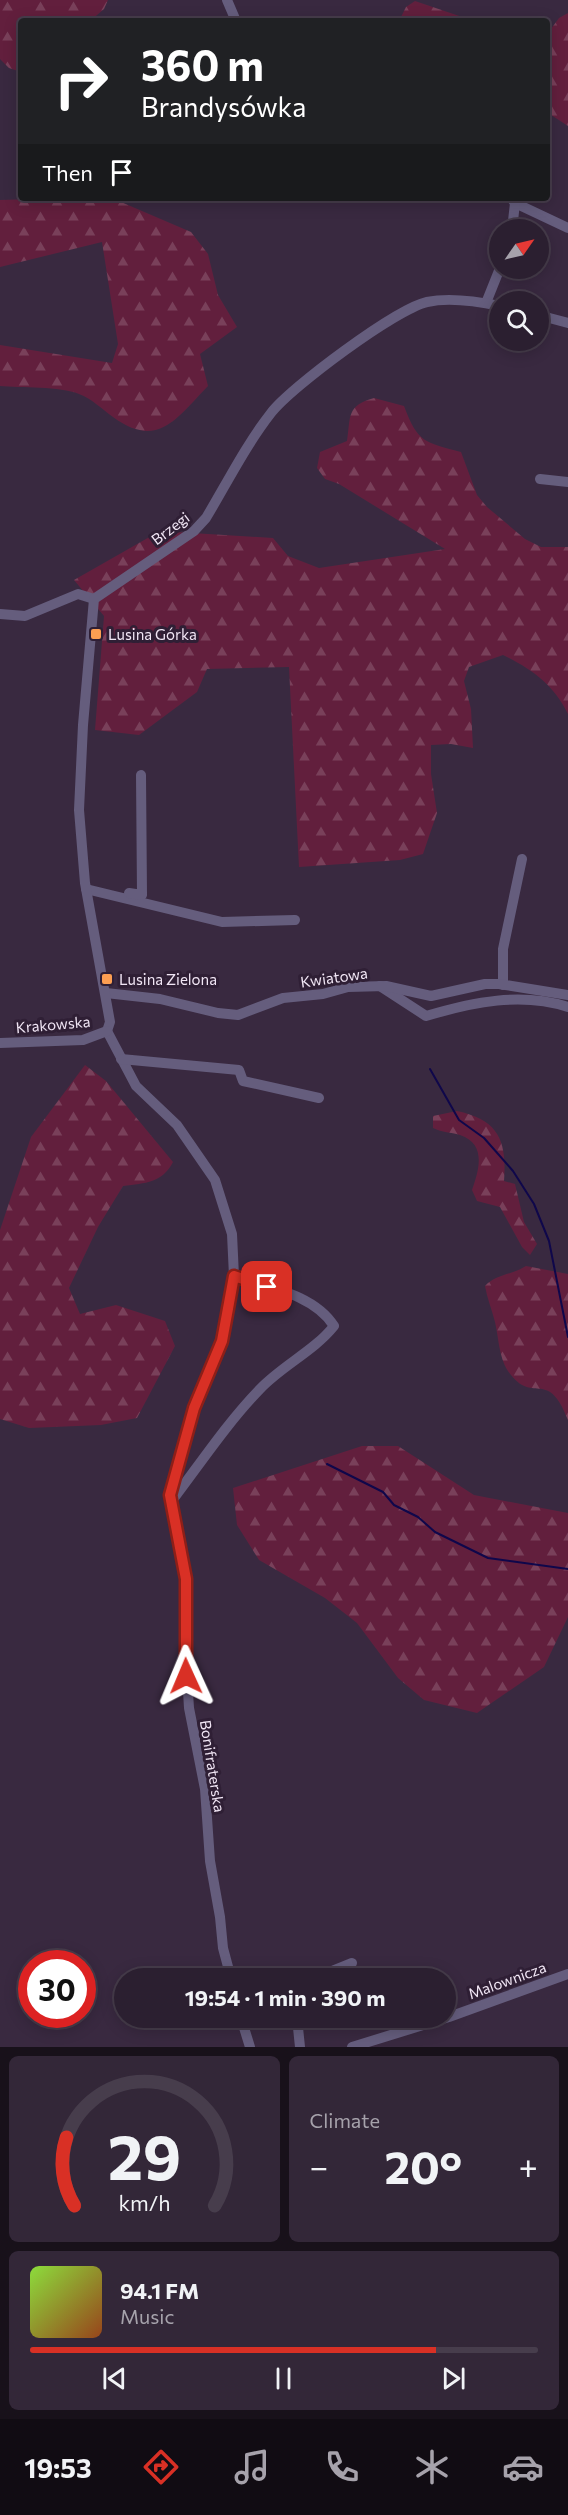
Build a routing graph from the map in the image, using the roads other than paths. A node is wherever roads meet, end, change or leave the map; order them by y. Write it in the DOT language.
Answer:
graph roads {
  1 [pos="227,0"];
  2 [pos="235,18"];
  3 [pos="513,201"];
  4 [pos="515,201"];
  5 [pos="512,219"];
  6 [pos="568,228"];
  7 [pos="496,279"];
  8 [pos="486,303"];
  9 [pos="489,304"];
  10 [pos="549,318"];
  11 [pos="568,323"];
  12 [pos="540,479"];
  13 [pos="568,482"];
  14 [pos="94,599"];
  15 [pos="0,614"];
  16 [pos="141,775"];
  17 [pos="522,859"];
  18 [pos="85,886"];
  19 [pos="294,920"];
  20 [pos="503,985"];
  21 [pos="380,986"];
  22 [pos="106,993"];
  23 [pos="568,996"];
  24 [pos="568,1007"];
  25 [pos="108,1031"];
  26 [pos="0,1043"];
  27 [pos="121,1059"];
  28 [pos="319,1098"];
  29 [pos="234,1276"];
  30 [pos="171,1502"];
  31 [pos="352,1963"];
  32 [pos="228,1968"];
  33 [pos="340,1968"];
  34 [pos="568,1974"];
  35 [pos="244,2028"];
  36 [pos="298,2028"];
  37 [pos="250,2047"];
  38 [pos="300,2047"];
  39 [pos="352,2047"];
  1 -- 2 [label="street"];
  3 -- 5 [label="street"];
  4 -- 6 [label="street"];
  7 -- 8 [label="street"];
  8 -- 9 [label="street, Brzegi"];
  8 -- 14 [label="street, Brzegi"];
  10 -- 11 [label="street"];
  12 -- 13 [label="street"];
  14 -- 15 [label="street"];
  14 -- 18 [label="street"];
  16 -- 18 [label="street"];
  17 -- 20 [label="street"];
  18 -- 19 [label="street"];
  18 -- 22 [label="street"];
  20 -- 21 [label="street, Kwiatowa"];
  20 -- 23 [label="street, Kwiatowa"];
  21 -- 22 [label="street, Kwiatowa"];
  21 -- 24 [label="street"];
  22 -- 25 [label="street"];
  25 -- 26 [label="street, Krakowska"];
  25 -- 27 [label="street, Bonifraterska"];
  27 -- 28 [label="street"];
  27 -- 29 [label="street, Bonifraterska"];
  29 -- 30 [label="street, Bonifraterska"];
  29 -- 30 [label="street"];
  30 -- 32 [label="street, Bonifraterska"];
  31 -- 33 [label="street"];
  34 -- 39 [label="street, Malownicza"];
  35 -- 37 [label="street"];
  36 -- 38 [label="street"];
}
